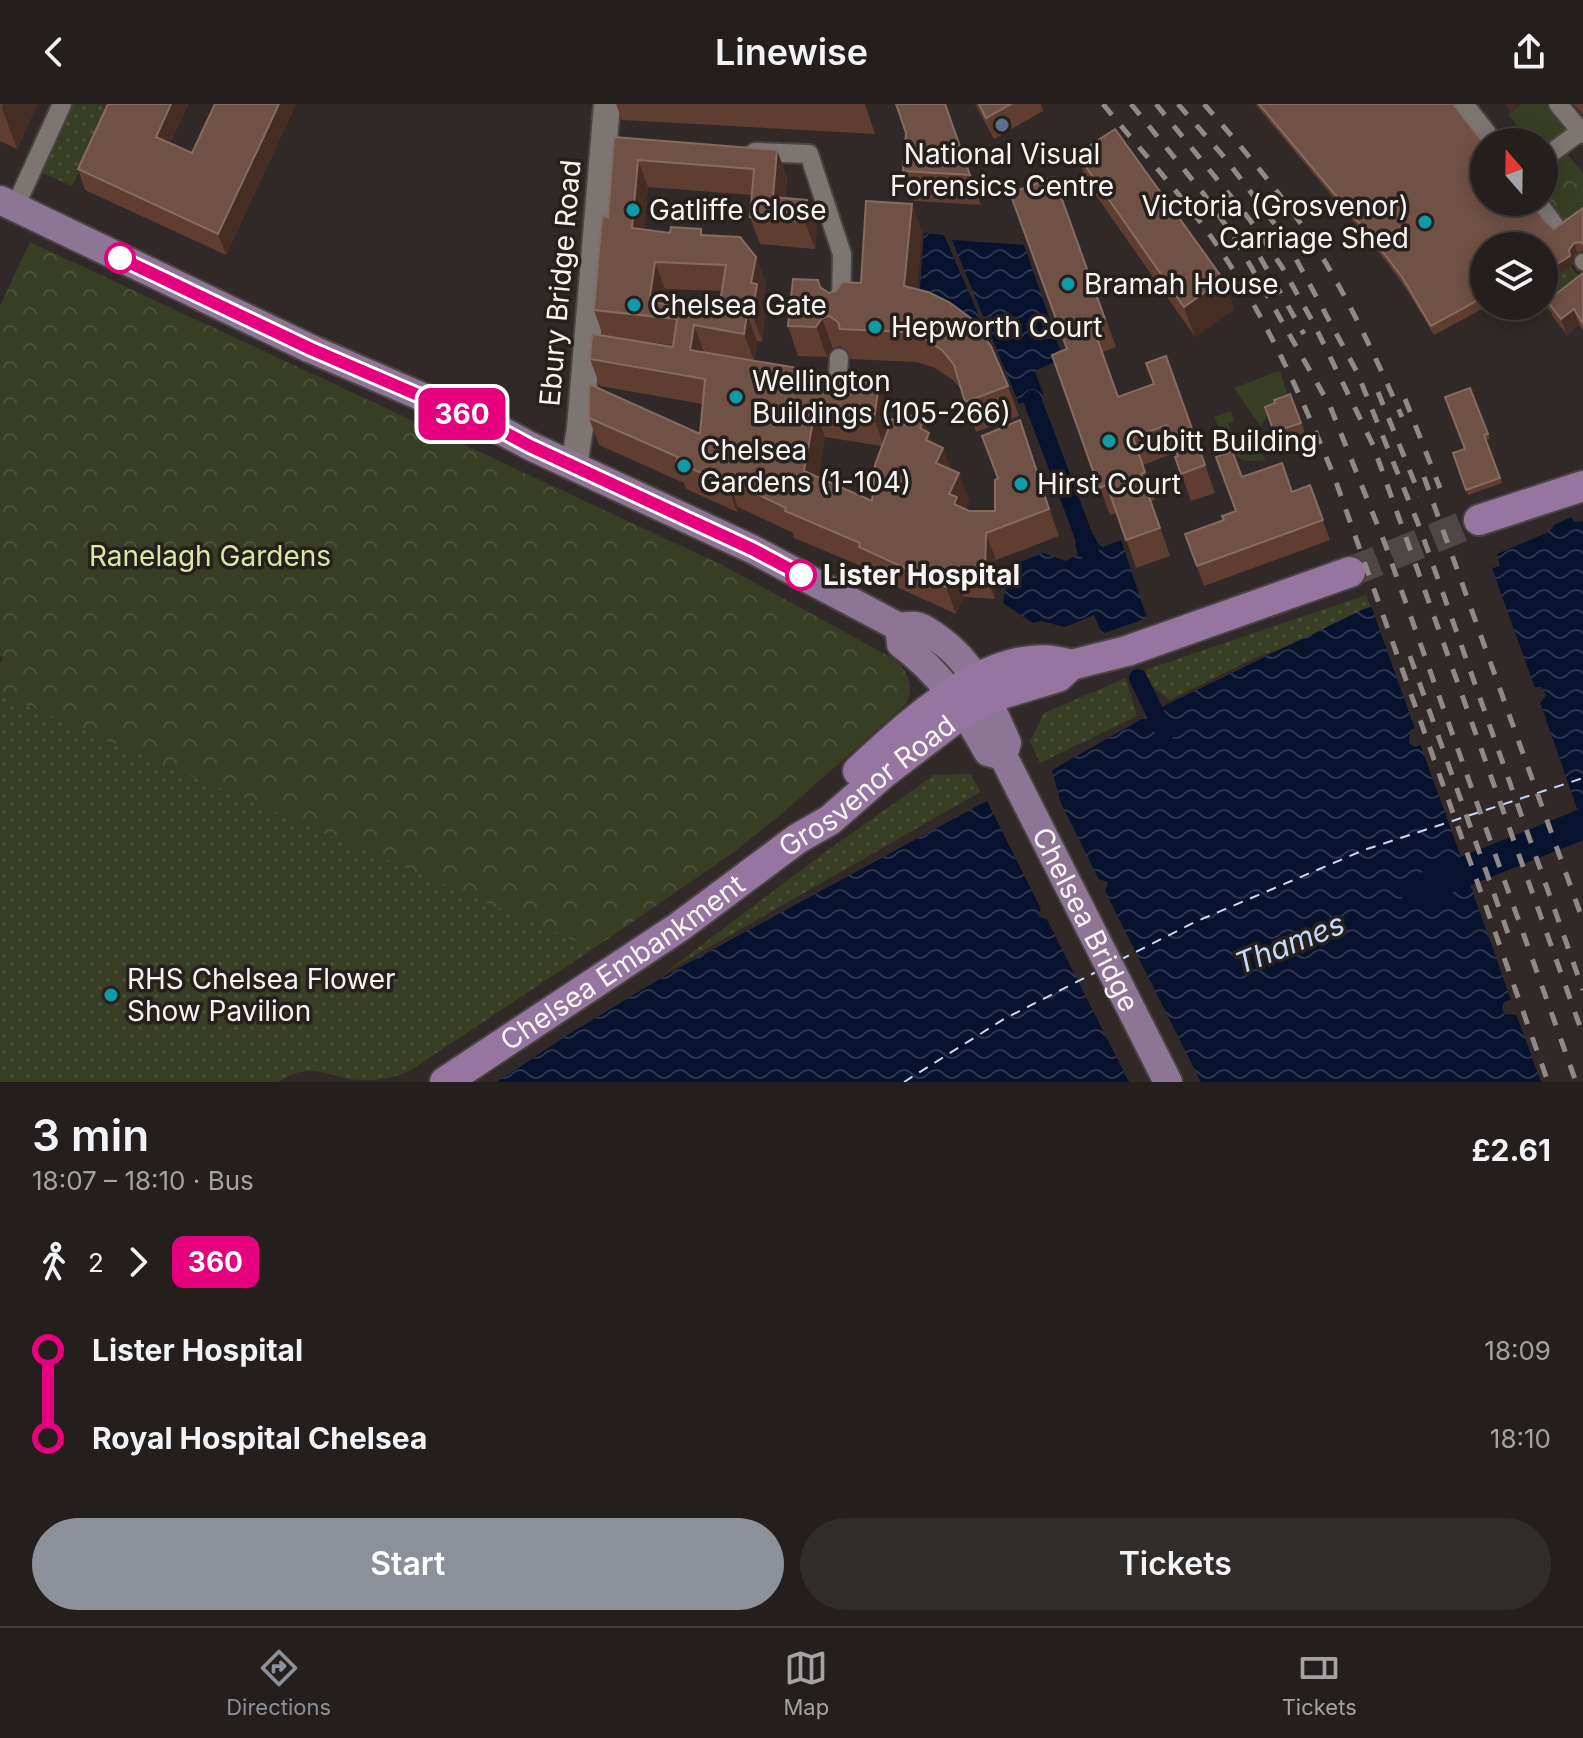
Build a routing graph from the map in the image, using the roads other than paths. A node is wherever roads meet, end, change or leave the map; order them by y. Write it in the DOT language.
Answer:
graph roads {
  1 [pos="62,104"];
  2 [pos="607,104"];
  3 [pos="1464,104"];
  4 [pos="1558,104"];
  5 [pos="1483,128"];
  6 [pos="1582,132"];
  7 [pos="1558,148"];
  8 [pos="739,151"];
  9 [pos="8,203"];
  10 [pos="1550,216"];
  11 [pos="1556,224"];
  12 [pos="841,311"];
  13 [pos="574,466"];
  14 [pos="1583,486"];
  15 [pos="1479,520"];
  16 [pos="1350,572"];
  17 [pos="971,695"];
  18 [pos="797,839"];
  19 [pos="445,1082"];
  20 [pos="1168,1082"];
  1 -- 9 [label="street"];
  2 -- 13 [label="main road, Ebury Bridge Road"];
  3 -- 5 [label="street"];
  4 -- 6 [label="street"];
  6 -- 7 [label="street"];
  8 -- 12 [label="street"];
  9 -- 13 [label="main road"];
  10 -- 11 [label="street"];
  13 -- 17 [label="main road"];
  14 -- 15 [label="highway"];
  16 -- 17 [label="highway, Grosvenor Road"];
  17 -- 18 [label="highway, Grosvenor Road"];
  17 -- 20 [label="main road, Chelsea Bridge"];
  18 -- 19 [label="highway, Chelsea Embankment"];
}
